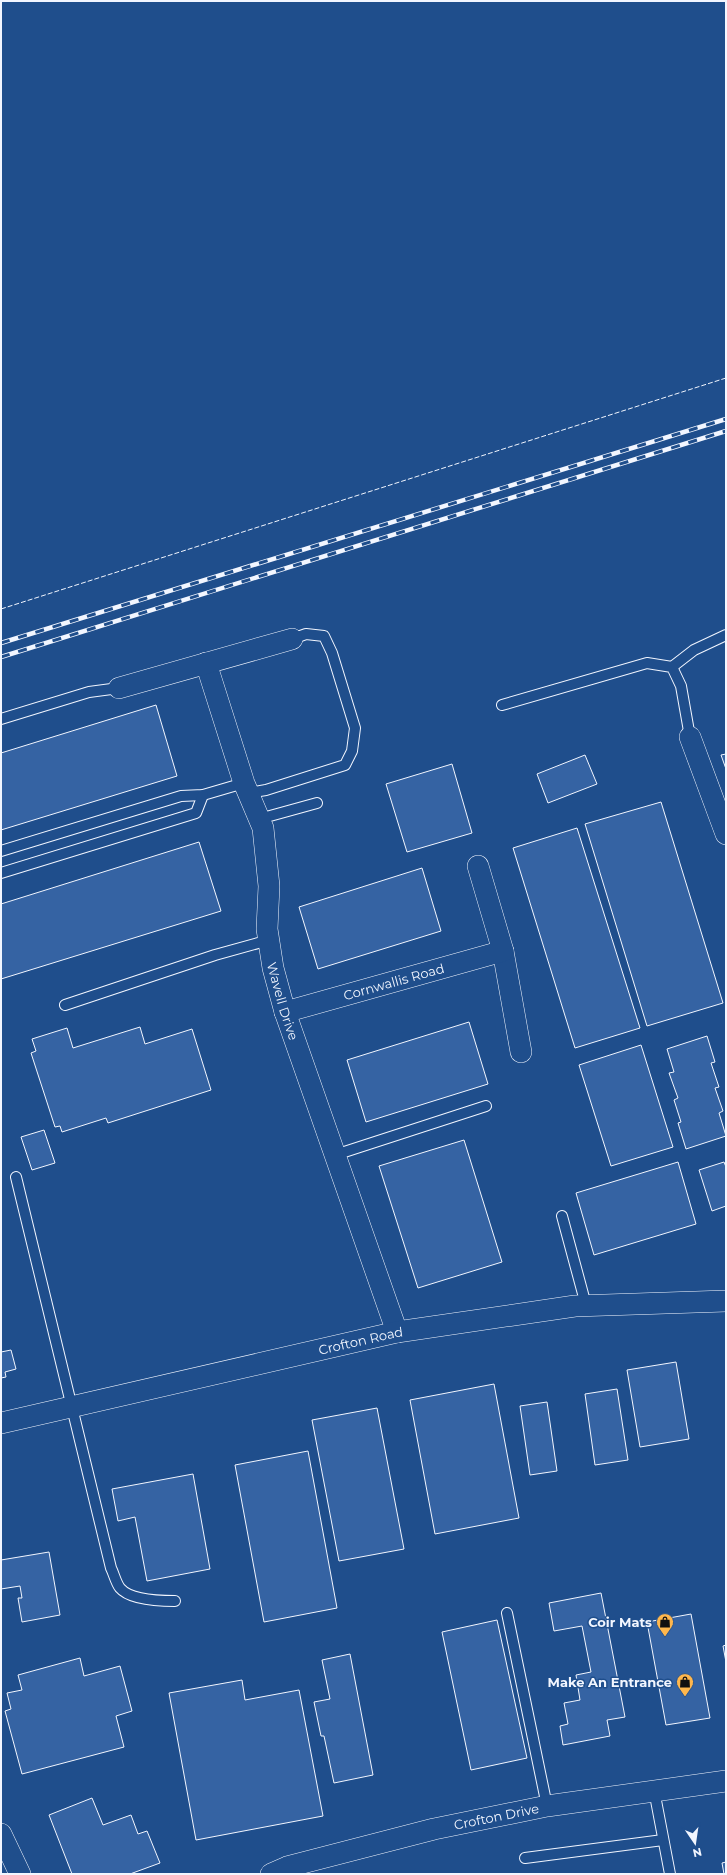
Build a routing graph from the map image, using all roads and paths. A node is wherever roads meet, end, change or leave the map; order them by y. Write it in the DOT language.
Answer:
graph roads {
  1 [pos="726,635"];
  2 [pos="292,639"];
  3 [pos="206,664"];
  4 [pos="672,667"];
  5 [pos="119,688"];
  6 [pos="502,705"];
  7 [pos="1,719"];
  8 [pos="690,737"];
  9 [pos="246,788"];
  10 [pos="203,795"];
  11 [pos="317,803"];
  12 [pos="259,819"];
  13 [pos="726,834"];
  14 [pos="1,851"];
  15 [pos="478,866"];
  16 [pos="1,873"];
  17 [pos="269,940"];
  18 [pos="503,951"];
  19 [pos="66,1005"];
  20 [pos="285,1012"];
  21 [pos="521,1052"];
  22 [pos="486,1106"];
  23 [pos="335,1155"];
  24 [pos="16,1177"];
  25 [pos="562,1216"];
  26 [pos="726,1301"];
  27 [pos="586,1305"];
  28 [pos="397,1332"];
  29 [pos="73,1407"];
  30 [pos="1,1423"];
  31 [pos="175,1601"];
  32 [pos="507,1613"];
  33 [pos="726,1781"];
  34 [pos="654,1790"];
  35 [pos="547,1806"];
  36 [pos="1,1834"];
  37 [pos="662,1840"];
  38 [pos="525,1858"];
  39 [pos="20,1874"];
  40 [pos="271,1874"];
  41 [pos="670,1874"];
  1 -- 4 [label="lane"];
  2 -- 3 [label="street"];
  2 -- 9 [label="lane"];
  3 -- 5 [label="street"];
  3 -- 9 [label="street, Wavell Drive"];
  4 -- 6 [label="lane"];
  4 -- 8 [label="lane"];
  5 -- 7 [label="lane"];
  8 -- 13 [label="street"];
  9 -- 10 [label="lane"];
  9 -- 12 [label="street, Wavell Drive"];
  10 -- 14 [label="lane"];
  10 -- 16 [label="lane"];
  11 -- 12 [label="lane"];
  12 -- 17 [label="street, Wavell Drive"];
  15 -- 18 [label="street"];
  17 -- 19 [label="lane"];
  17 -- 20 [label="street, Wavell Drive"];
  18 -- 20 [label="street, Cornwallis Road"];
  18 -- 21 [label="street"];
  20 -- 23 [label="street, Wavell Drive"];
  22 -- 23 [label="lane"];
  23 -- 28 [label="street, Wavell Drive"];
  24 -- 29 [label="lane"];
  25 -- 27 [label="lane"];
  26 -- 27 [label="street, Crofton Road"];
  27 -- 28 [label="street, Crofton Road"];
  28 -- 29 [label="street, Crofton Road"];
  29 -- 30 [label="street, Crofton Road"];
  29 -- 31 [label="lane"];
  32 -- 35 [label="lane"];
  33 -- 34 [label="street, Crofton Drive"];
  34 -- 35 [label="street, Crofton Drive"];
  34 -- 37 [label="lane"];
  35 -- 40 [label="street, Crofton Drive"];
  36 -- 39 [label="street"];
  37 -- 38 [label="lane"];
  37 -- 41 [label="lane"];
}
